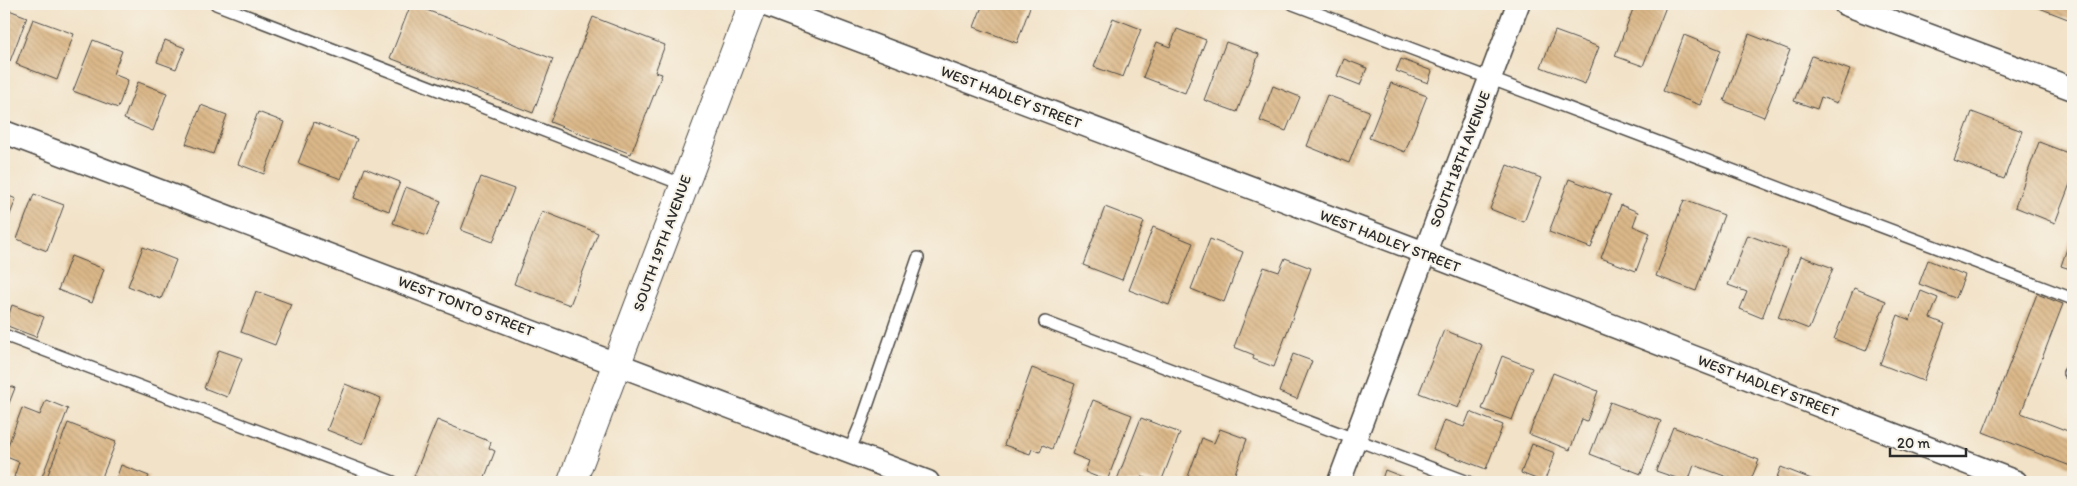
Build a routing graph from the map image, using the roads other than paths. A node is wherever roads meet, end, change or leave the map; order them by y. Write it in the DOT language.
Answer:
graph roads {
  1 [pos="216,4"];
  2 [pos="753,4"];
  3 [pos="763,4"];
  4 [pos="1293,4"];
  5 [pos="1518,4"];
  6 [pos="1846,4"];
  7 [pos="1490,78"];
  8 [pos="2073,89"];
  9 [pos="4,132"];
  10 [pos="684,185"];
  11 [pos="1424,253"];
  12 [pos="918,258"];
  13 [pos="2073,299"];
  14 [pos="1045,322"];
  15 [pos="4,335"];
  16 [pos="618,363"];
  17 [pos="1354,440"];
  18 [pos="849,452"];
  19 [pos="393,482"];
  20 [pos="572,482"];
  21 [pos="928,482"];
  22 [pos="1338,482"];
  23 [pos="1468,482"];
  24 [pos="2016,482"];
  1 -- 10 [label="lane"];
  2 -- 10 [label="main road, SOUTH 19TH AVENUE"];
  3 -- 11 [label="street, WEST HADLEY STREET"];
  4 -- 7 [label="lane"];
  5 -- 7 [label="street, SOUTH 18TH AVENUE"];
  6 -- 8 [label="street"];
  7 -- 11 [label="street, SOUTH 18TH AVENUE"];
  7 -- 13 [label="lane"];
  9 -- 16 [label="street, WEST TONTO STREET"];
  10 -- 16 [label="main road, SOUTH 19TH AVENUE"];
  11 -- 17 [label="street, SOUTH 18TH AVENUE"];
  11 -- 24 [label="street, WEST HADLEY STREET"];
  12 -- 18 [label="lane"];
  14 -- 17 [label="lane"];
  15 -- 19 [label="lane"];
  16 -- 18 [label="street, WEST TONTO STREET"];
  16 -- 20 [label="main road, SOUTH 19TH AVENUE"];
  17 -- 22 [label="street, SOUTH 18TH AVENUE"];
  17 -- 23 [label="lane"];
  18 -- 21 [label="street, WEST TONTO STREET"];
}
